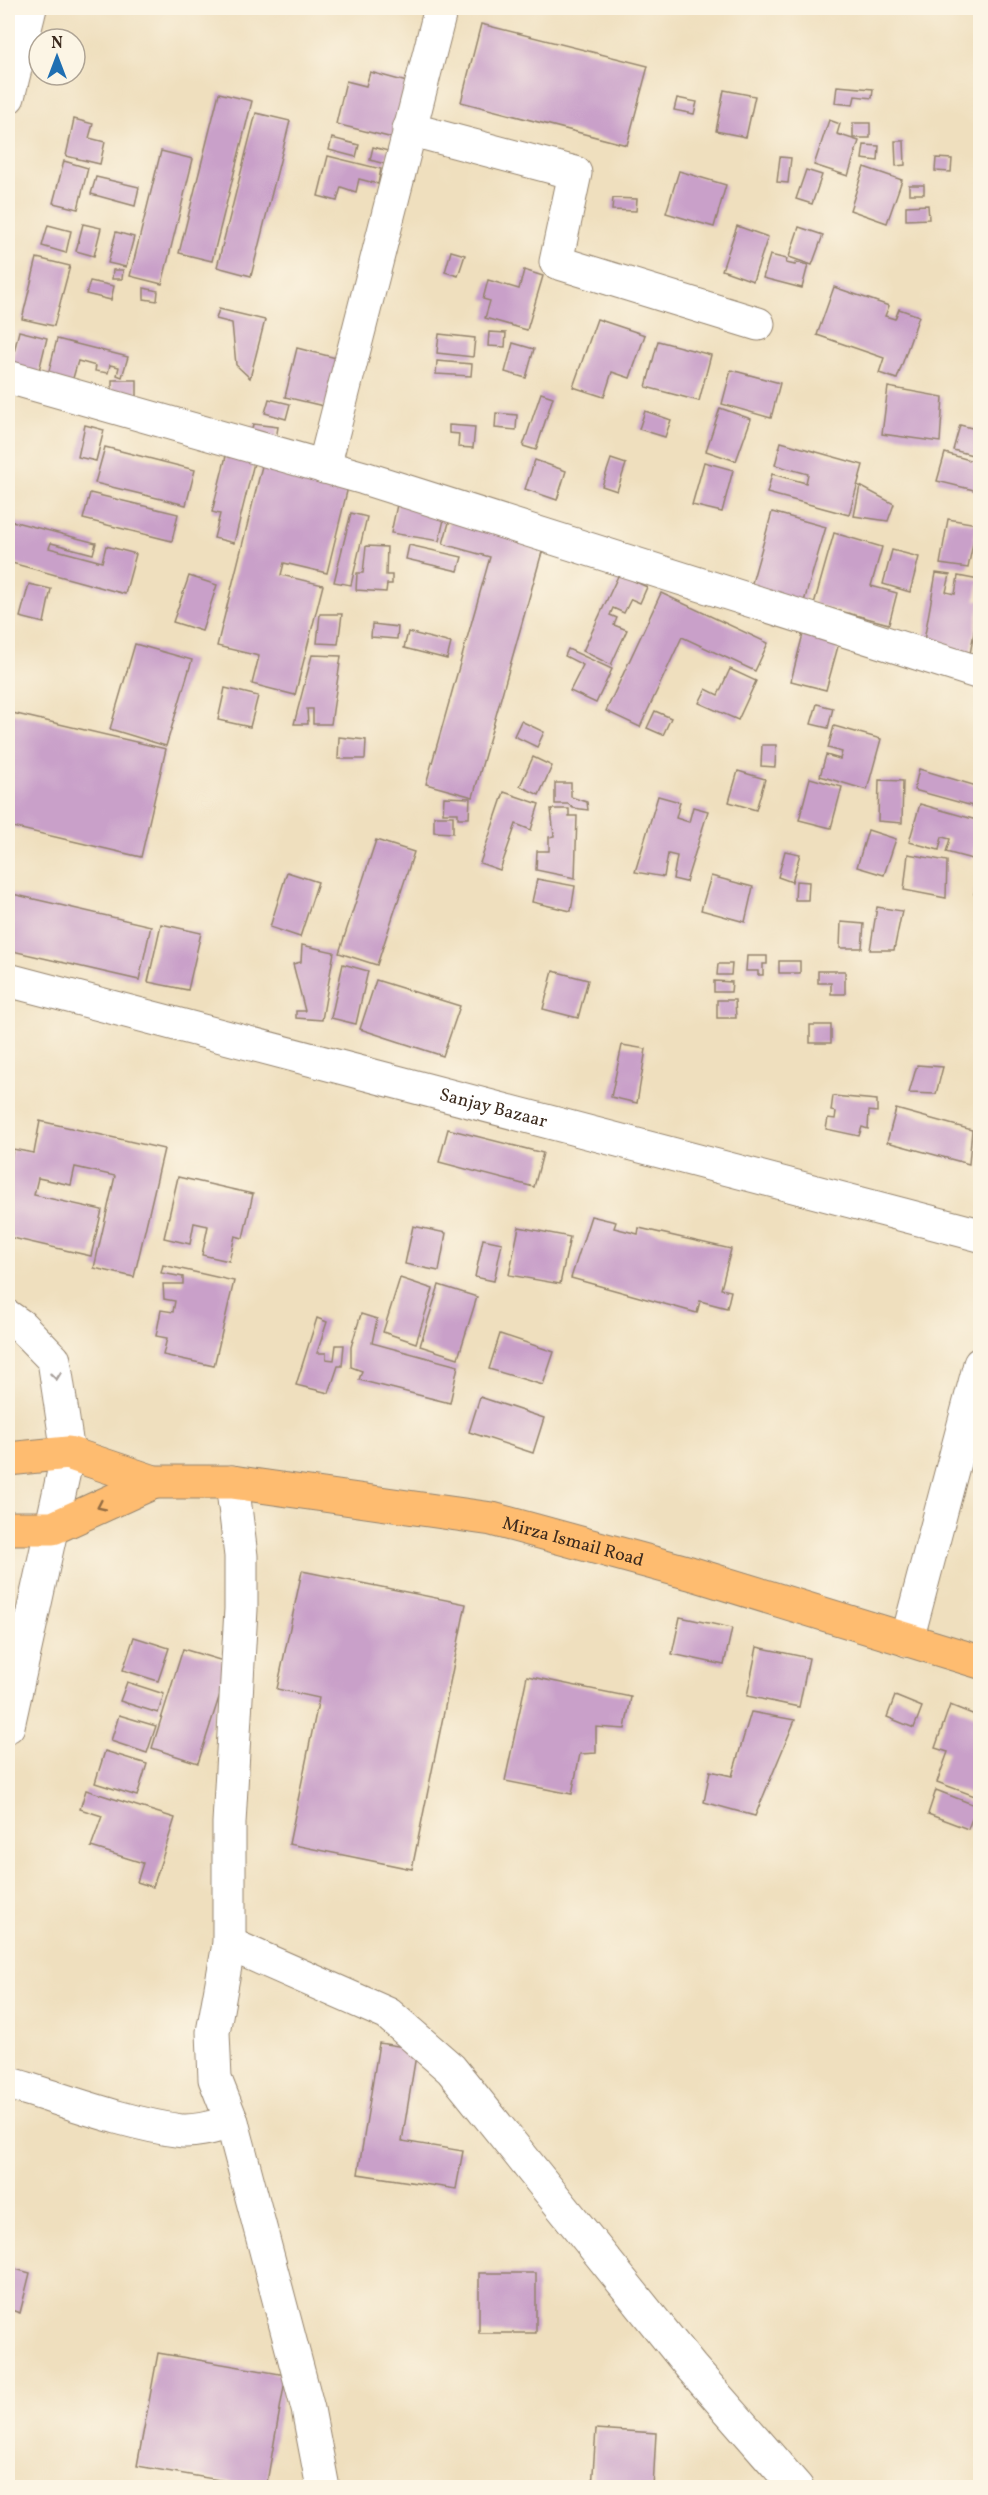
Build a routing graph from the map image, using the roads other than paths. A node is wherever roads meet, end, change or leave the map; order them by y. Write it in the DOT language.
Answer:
graph roads {
  1 [pos="30,8"];
  2 [pos="441,8"];
  3 [pos="12,63"];
  4 [pos="8,98"];
  5 [pos="409,129"];
  6 [pos="758,324"];
  7 [pos="8,377"];
  8 [pos="324,467"];
  9 [pos="981,673"];
  10 [pos="8,980"];
  11 [pos="981,1235"];
  12 [pos="8,1317"];
  13 [pos="981,1364"];
  14 [pos="68,1454"];
  15 [pos="8,1458"];
  16 [pos="154,1482"];
  17 [pos="232,1482"];
  18 [pos="8,1528"];
  19 [pos="53,1528"];
  20 [pos="907,1640"];
  21 [pos="981,1662"];
  22 [pos="8,1726"];
  23 [pos="229,1944"];
  24 [pos="8,2083"];
  25 [pos="232,2122"];
  26 [pos="323,2487"];
  27 [pos="797,2487"];
  1 -- 3 [label="street"];
  2 -- 5 [label="street"];
  3 -- 4 [label="street"];
  5 -- 6 [label="street"];
  5 -- 8 [label="street"];
  7 -- 8 [label="street"];
  8 -- 9 [label="street"];
  10 -- 11 [label="street, Sanjay Bazaar"];
  12 -- 14 [label="street, one-way"];
  13 -- 20 [label="street"];
  14 -- 15 [label="highway, Mirza Ismail Road"];
  14 -- 16 [label="highway, Mirza Ismail Road"];
  14 -- 19 [label="street"];
  16 -- 17 [label="highway, Mirza Ismail Road"];
  16 -- 19 [label="highway, Mirza Ismail Road, one-way"];
  17 -- 20 [label="highway, Mirza Ismail Road"];
  17 -- 23 [label="street"];
  18 -- 19 [label="highway, Mirza Ismail Road"];
  19 -- 22 [label="street"];
  20 -- 21 [label="highway, Mirza Ismail Road"];
  23 -- 25 [label="street"];
  23 -- 27 [label="street"];
  24 -- 25 [label="street"];
  25 -- 26 [label="street"];
}
